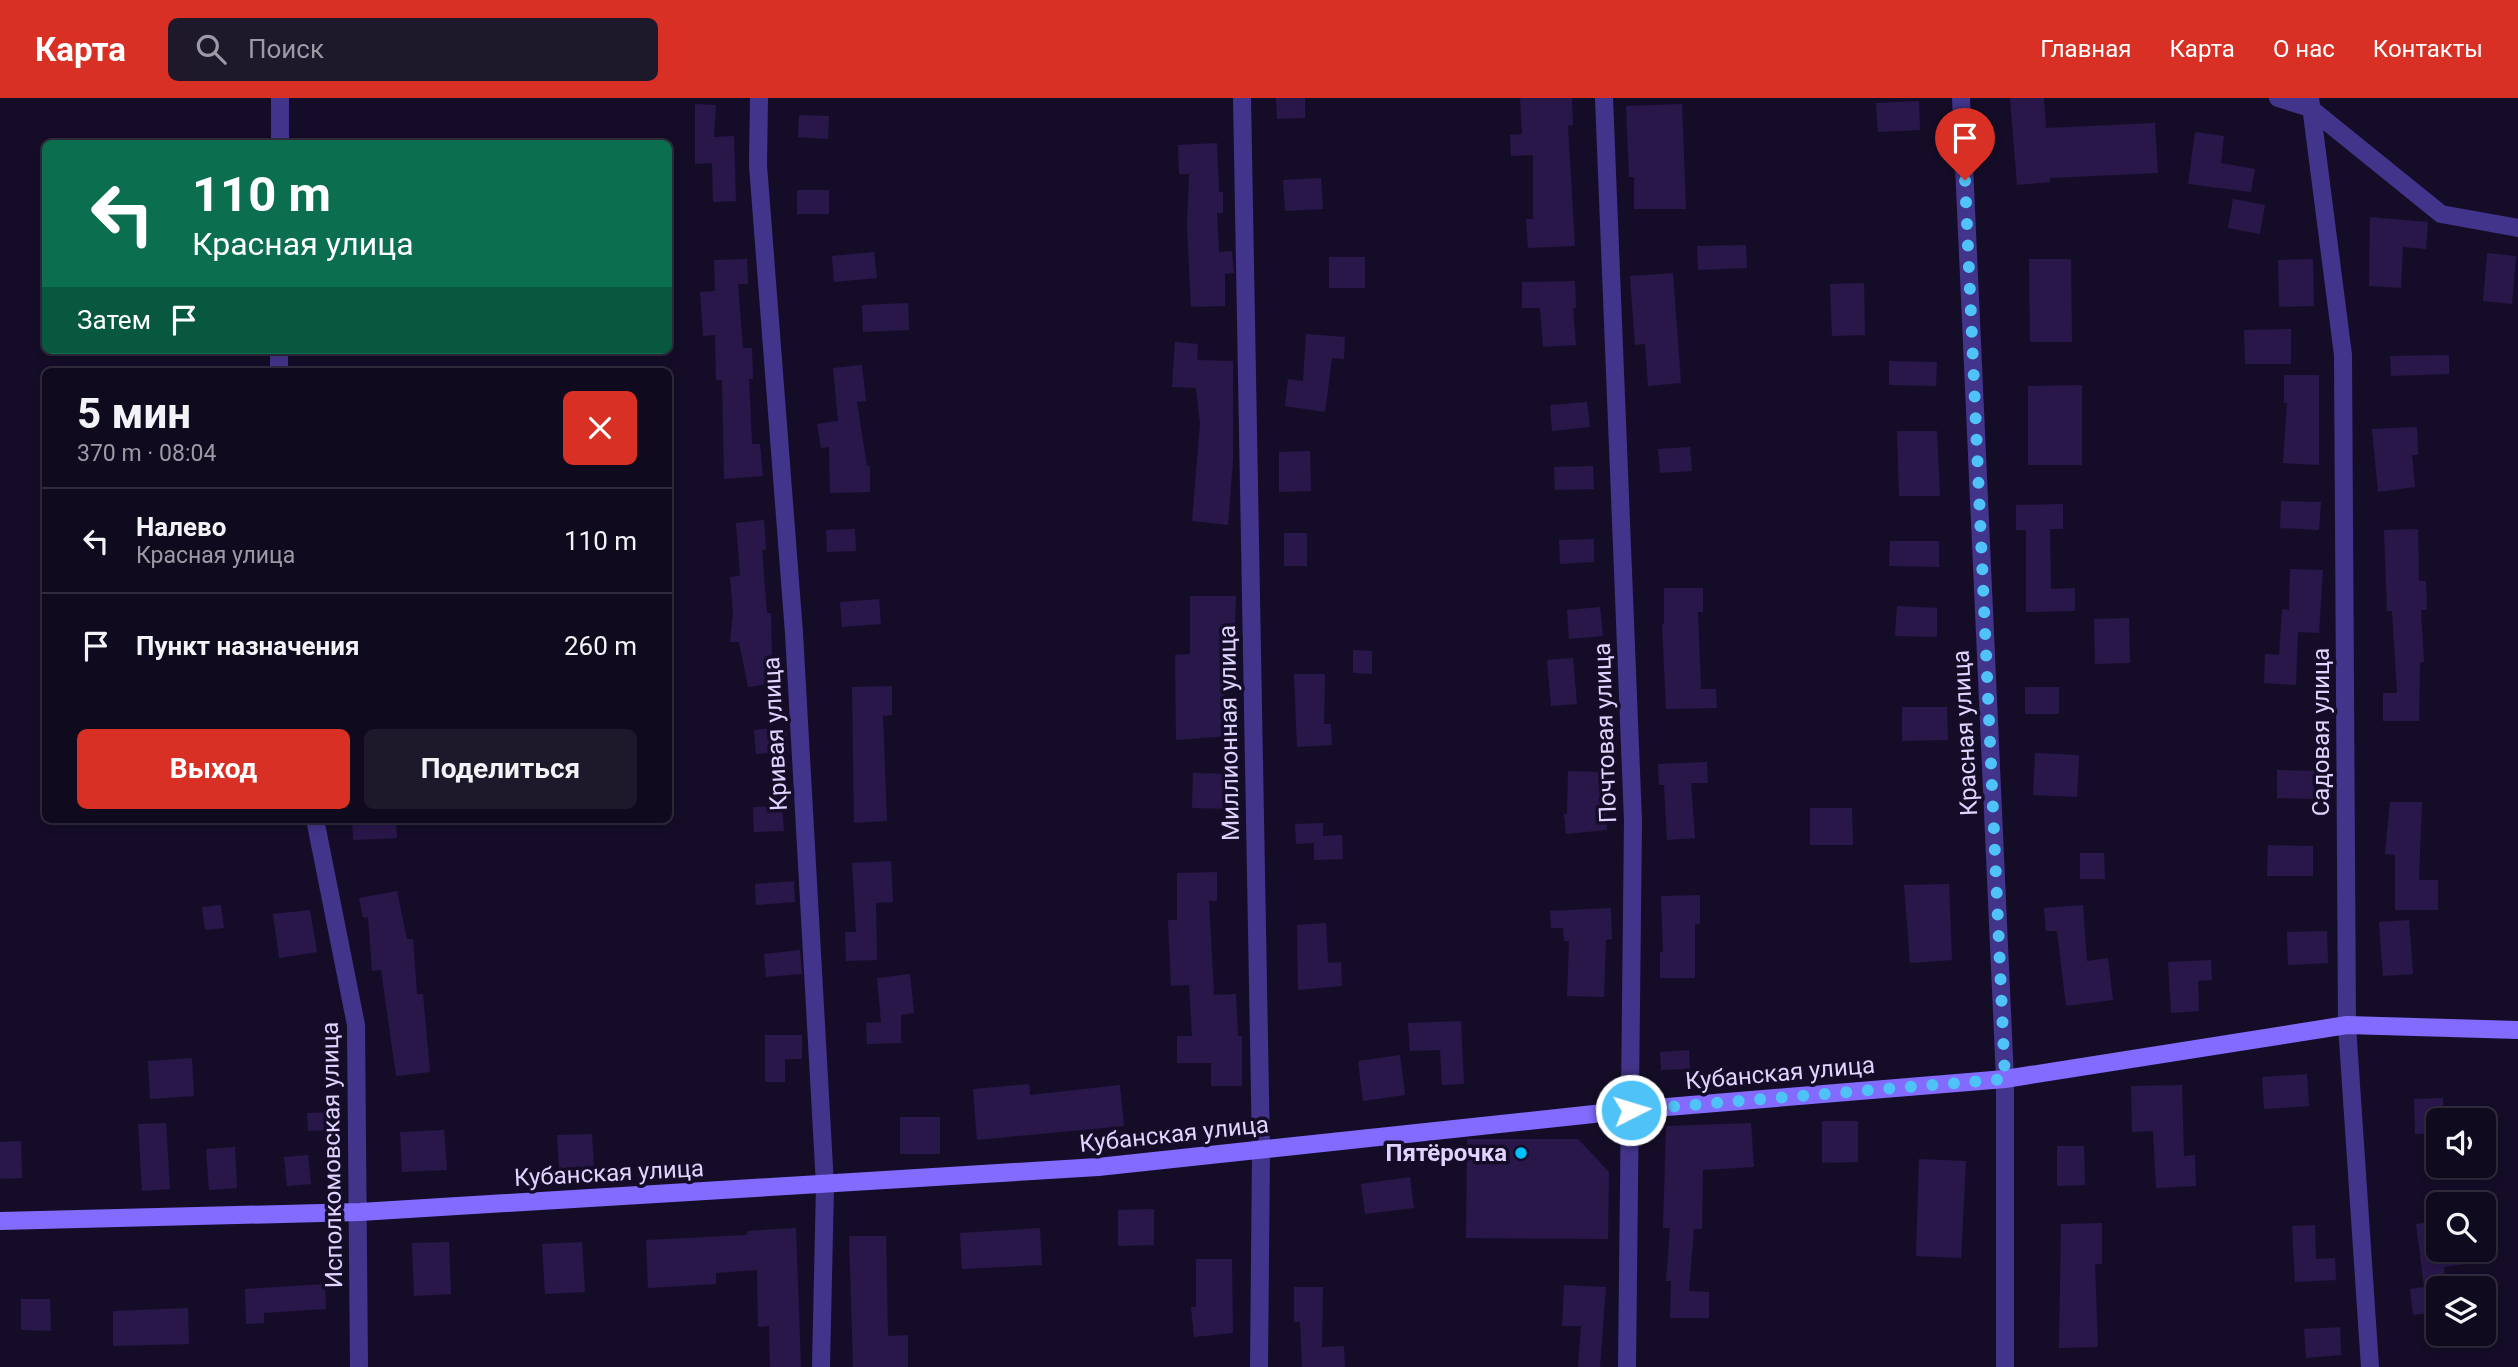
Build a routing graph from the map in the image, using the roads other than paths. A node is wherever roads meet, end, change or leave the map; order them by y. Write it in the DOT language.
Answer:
graph roads {
  1 [pos="280,98"];
  2 [pos="759,98"];
  3 [pos="1242,98"];
  4 [pos="1604,98"];
  5 [pos="1961,98"];
  6 [pos="2278,98"];
  7 [pos="2310,103"];
  8 [pos="280,140"];
  9 [pos="2518,228"];
  10 [pos="316,823"];
  11 [pos="2347,1025"];
  12 [pos="2518,1030"];
  13 [pos="2005,1079"];
  14 [pos="1631,1110"];
  15 [pos="1261,1151"];
  16 [pos="825,1185"];
  17 [pos="360,1212"];
  18 [pos="0,1221"];
  19 [pos="359,1367"];
  20 [pos="821,1367"];
  21 [pos="1259,1367"];
  22 [pos="1627,1367"];
  23 [pos="2006,1367"];
  24 [pos="2370,1367"];
  1 -- 8 [label="street"];
  2 -- 16 [label="street, Кривая улица"];
  3 -- 15 [label="street, Миллионная улица"];
  4 -- 14 [label="street, Почтовая улица"];
  5 -- 13 [label="street, Красная улица"];
  6 -- 7 [label="street"];
  7 -- 9 [label="street"];
  7 -- 11 [label="street, Садовая улица"];
  10 -- 17 [label="street, Исполкомовская улица"];
  11 -- 12 [label="main road, Кубанская улица"];
  11 -- 13 [label="main road, Кубанская улица"];
  11 -- 24 [label="street, Садовая улица"];
  13 -- 14 [label="main road, Кубанская улица"];
  13 -- 23 [label="street, Красная улица"];
  14 -- 15 [label="main road, Кубанская улица"];
  14 -- 22 [label="street, Почтовая улица"];
  15 -- 16 [label="main road, Кубанская улица"];
  15 -- 21 [label="street, Миллионная улица"];
  16 -- 17 [label="main road, Кубанская улица"];
  16 -- 20 [label="street, Кривая улица"];
  17 -- 18 [label="main road, Кубанская улица"];
  17 -- 19 [label="street, Исполкомовская улица"];
}
